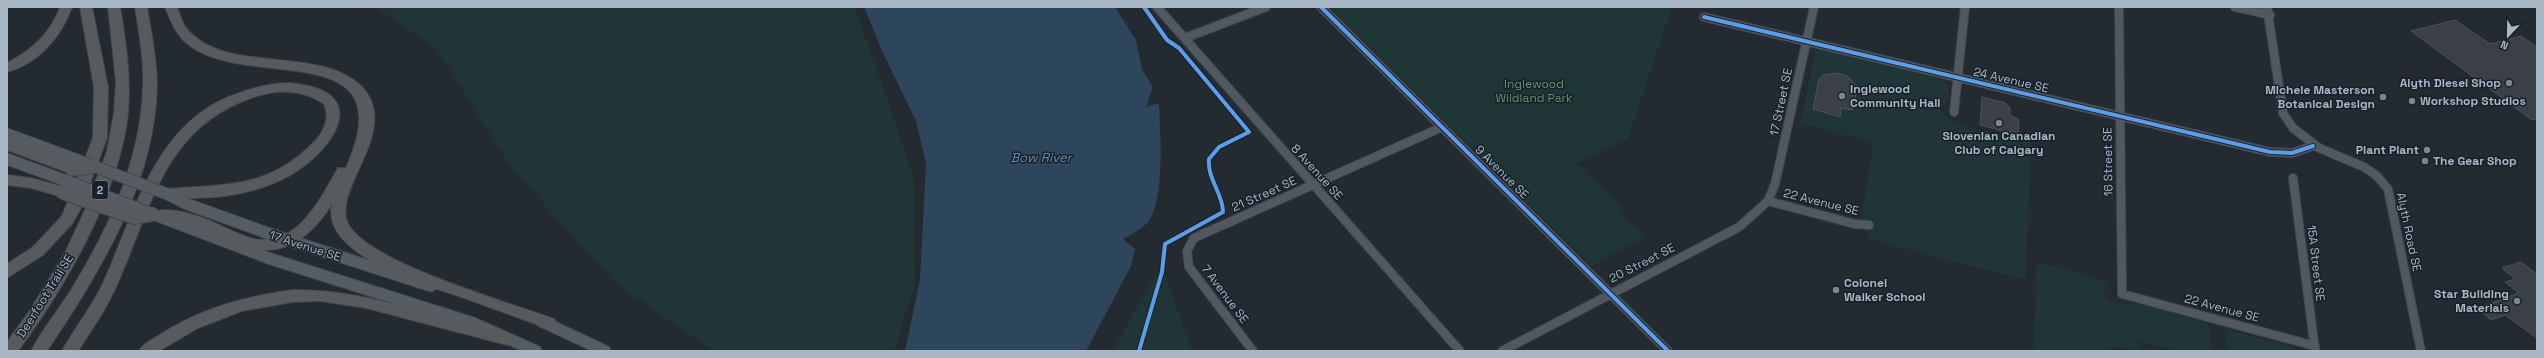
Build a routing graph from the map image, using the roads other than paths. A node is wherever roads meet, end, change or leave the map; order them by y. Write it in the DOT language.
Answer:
graph roads {
  1 [pos="66,7"];
  2 [pos="86,7"];
  3 [pos="114,7"];
  4 [pos="141,7"];
  5 [pos="171,7"];
  6 [pos="1157,7"];
  7 [pos="1266,7"];
  8 [pos="1321,7"];
  9 [pos="1814,7"];
  10 [pos="1966,7"];
  11 [pos="2119,7"];
  12 [pos="2235,7"];
  13 [pos="2269,11"];
  14 [pos="1704,18"];
  15 [pos="1185,38"];
  16 [pos="1806,42"];
  17 [pos="7,68"];
  18 [pos="1958,78"];
  19 [pos="1954,112"];
  20 [pos="2120,117"];
  21 [pos="367,124"];
  22 [pos="1442,127"];
  23 [pos="7,134"];
  24 [pos="7,145"];
  25 [pos="2313,146"];
  26 [pos="7,159"];
  27 [pos="94,166"];
  28 [pos="69,176"];
  29 [pos="2293,178"];
  30 [pos="7,180"];
  31 [pos="1312,185"];
  32 [pos="167,194"];
  33 [pos="1768,202"];
  34 [pos="155,215"];
  35 [pos="1869,225"];
  36 [pos="288,240"];
  37 [pos="1186,248"];
  38 [pos="7,272"];
  39 [pos="1609,293"];
  40 [pos="2122,294"];
  41 [pos="549,323"];
  42 [pos="507,339"];
  43 [pos="2315,349"];
  44 [pos="9,351"];
  45 [pos="39,351"];
  46 [pos="70,351"];
  47 [pos="146,351"];
  48 [pos="536,351"];
  49 [pos="605,351"];
  50 [pos="1253,351"];
  51 [pos="1460,351"];
  52 [pos="1502,351"];
  53 [pos="1668,351"];
  54 [pos="2421,351"];
  1 -- 17 [label="highway"];
  2 -- 38 [label="highway"];
  3 -- 44 [label="highway, Deerfoot Trail SE / 2"];
  4 -- 45 [label="highway, Deerfoot Trail SE / 2"];
  5 -- 21 [label="highway"];
  6 -- 15 [label="street, 8 Avenue SE"];
  7 -- 15 [label="street"];
  8 -- 22 [label="street, 9 Avenue SE"];
  9 -- 16 [label="street, 17 Street SE"];
  10 -- 18 [label="street"];
  11 -- 20 [label="street, 16 Street SE"];
  12 -- 13 [label="street"];
  13 -- 25 [label="street, Alyth Road SE"];
  14 -- 16 [label="street, 24 Avenue SE"];
  15 -- 31 [label="street, 8 Avenue SE"];
  16 -- 18 [label="street, 24 Avenue SE"];
  16 -- 33 [label="street, 17 Street SE"];
  18 -- 19 [label="street"];
  18 -- 20 [label="street, 24 Avenue SE"];
  20 -- 25 [label="street, 24 Avenue SE"];
  20 -- 40 [label="street, 16 Street SE"];
  21 -- 36 [label="highway"];
  21 -- 41 [label="highway"];
  22 -- 31 [label="street, 21 Street SE"];
  22 -- 39 [label="street, 9 Avenue SE"];
  23 -- 28 [label="main road"];
  24 -- 28 [label="highway"];
  25 -- 54 [label="street, Alyth Road SE"];
  26 -- 28 [label="main road"];
  27 -- 28 [label="highway, bridge"];
  27 -- 32 [label="main road, 17 Avenue SE, bridge"];
  28 -- 30 [label="highway"];
  28 -- 34 [label="highway, bridge"];
  29 -- 43 [label="street, 15A Street SE"];
  31 -- 37 [label="street, 21 Street SE"];
  31 -- 51 [label="street, 8 Avenue SE"];
  32 -- 36 [label="main road, 17 Avenue SE"];
  32 -- 46 [label="highway"];
  33 -- 35 [label="street, 22 Avenue SE"];
  33 -- 39 [label="street, 20 Street SE"];
  34 -- 36 [label="highway"];
  34 -- 42 [label="main road, 17 Avenue SE"];
  36 -- 41 [label="main road, 17 Avenue SE"];
  37 -- 50 [label="street, 7 Avenue SE"];
  39 -- 52 [label="street, 20 Street SE"];
  39 -- 53 [label="street, 9 Avenue SE"];
  40 -- 43 [label="street, 22 Avenue SE"];
  41 -- 49 [label="main road, 17 Avenue SE"];
  42 -- 47 [label="highway"];
  42 -- 48 [label="main road, 17 Avenue SE"];
}
